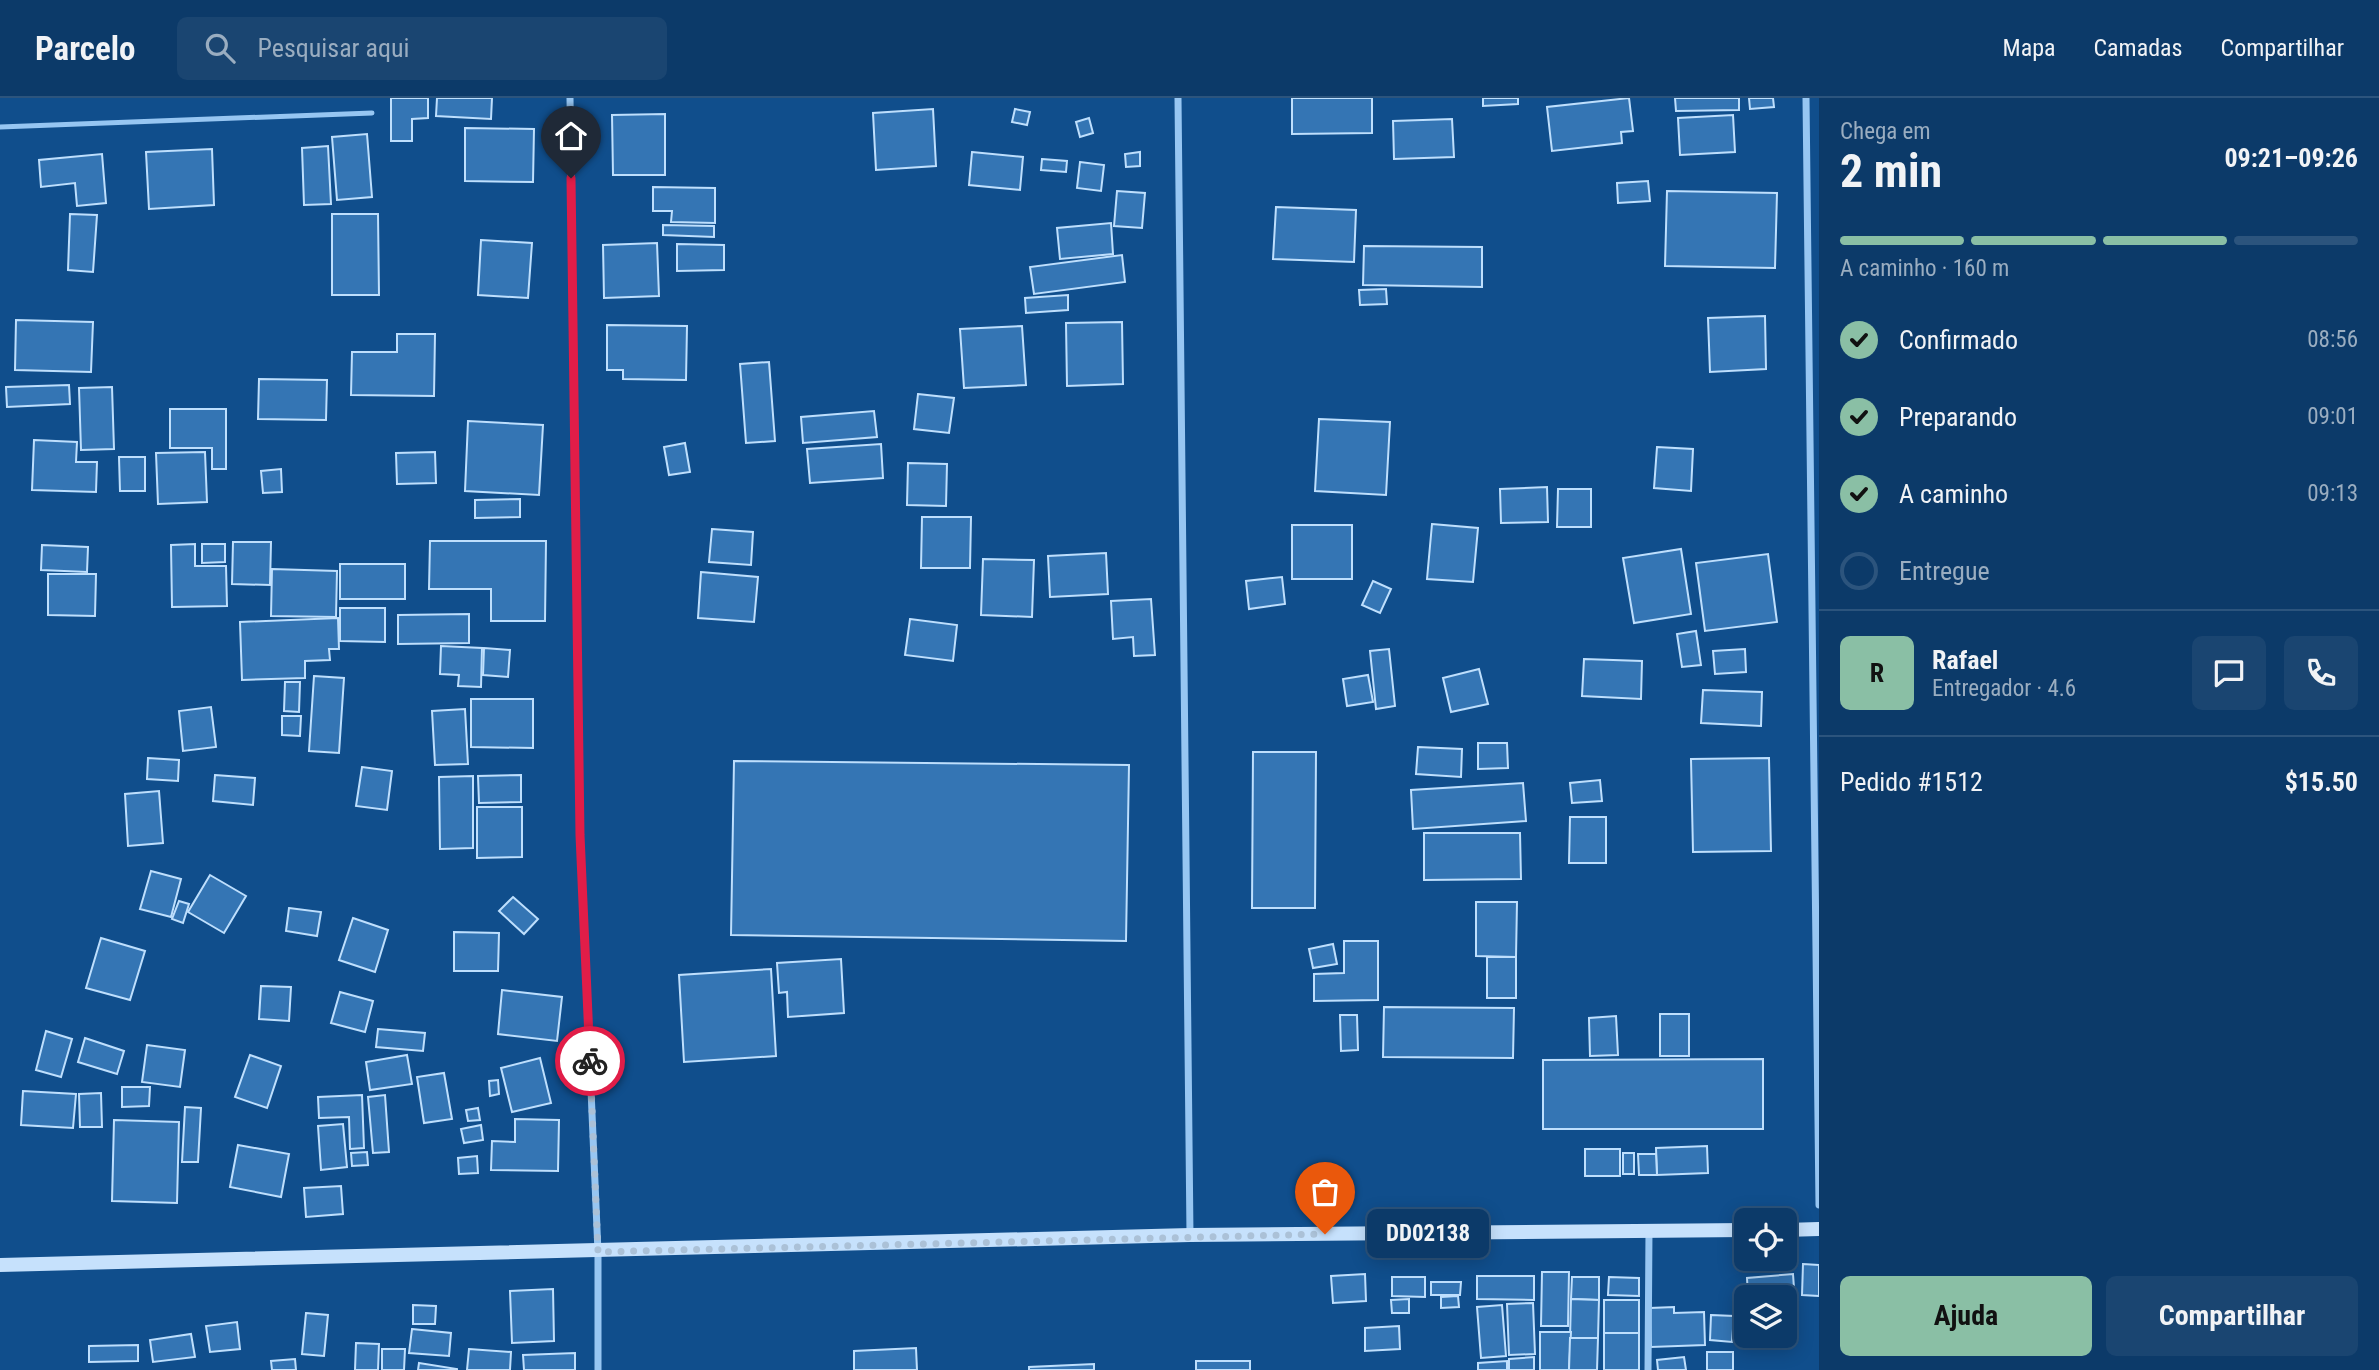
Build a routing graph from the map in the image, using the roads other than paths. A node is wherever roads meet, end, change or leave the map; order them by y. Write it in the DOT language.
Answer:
graph roads {
  1 [pos="570,98"];
  2 [pos="1178,98"];
  3 [pos="1806,98"];
  4 [pos="372,113"];
  5 [pos="0,127"];
  6 [pos="1819,1205"];
  7 [pos="1819,1229"];
  8 [pos="1734,1230"];
  9 [pos="1797,1230"];
  10 [pos="1649,1231"];
  11 [pos="1190,1236"];
  12 [pos="598,1252"];
  13 [pos="0,1265"];
  14 [pos="598,1370"];
  15 [pos="1648,1370"];
  1 -- 12 [label="street"];
  2 -- 11 [label="street"];
  3 -- 6 [label="street"];
  4 -- 5 [label="lane"];
  7 -- 9 [label="main road"];
  8 -- 10 [label="main road"];
  10 -- 11 [label="main road"];
  10 -- 15 [label="street"];
  11 -- 12 [label="main road"];
  12 -- 13 [label="main road"];
  12 -- 14 [label="street"];
}
